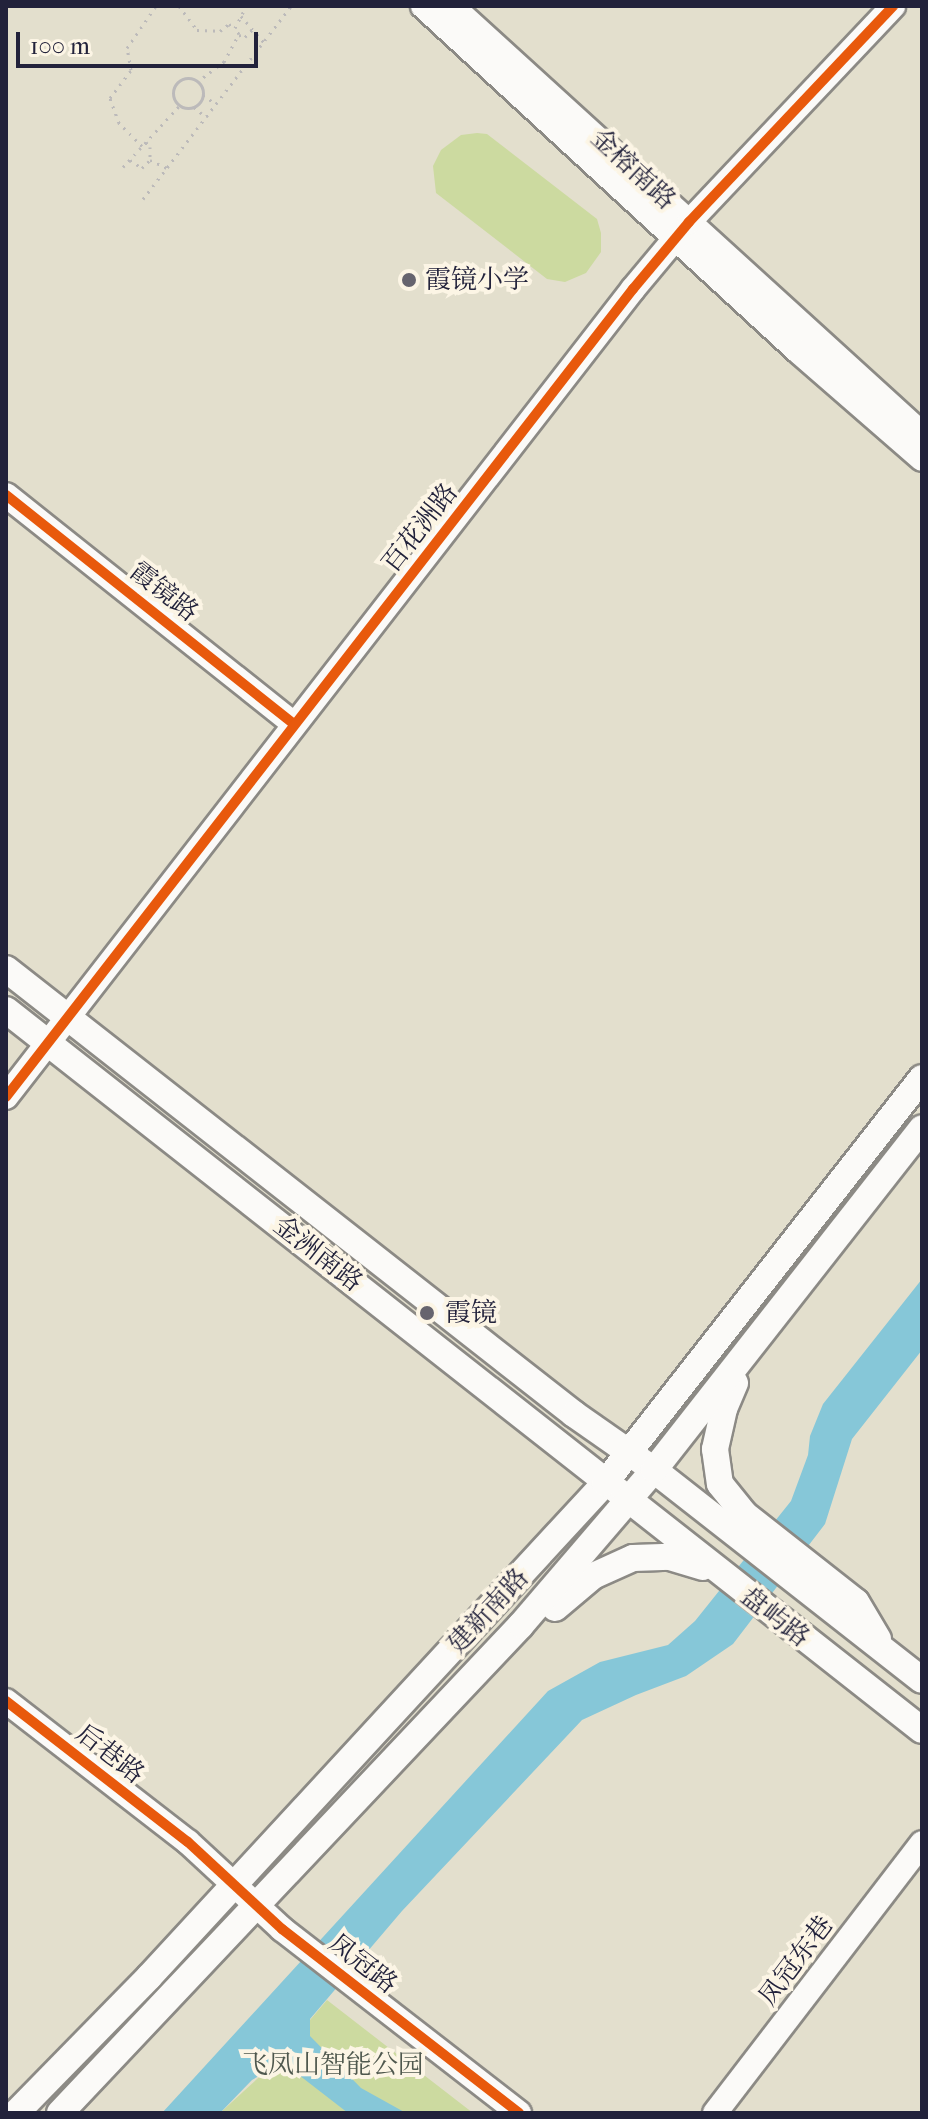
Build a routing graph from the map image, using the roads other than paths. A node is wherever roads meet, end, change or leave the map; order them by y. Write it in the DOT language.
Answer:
graph roads {
  1 [pos="423,6"];
  2 [pos="452,6"];
  3 [pos="893,6"];
  4 [pos="682,230"];
  5 [pos="922,434"];
  6 [pos="922,459"];
  7 [pos="6,495"];
  8 [pos="294,724"];
  9 [pos="6,969"];
  10 [pos="6,1010"];
  11 [pos="68,1017"];
  12 [pos="48,1043"];
  13 [pos="922,1078"];
  14 [pos="6,1097"];
  15 [pos="922,1128"];
  16 [pos="752,1348"];
  17 [pos="629,1453"];
  18 [pos="654,1470"];
  19 [pos="605,1483"];
  20 [pos="628,1502"];
  21 [pos="724,1577"];
  22 [pos="886,1652"];
  23 [pos="475,1674"];
  24 [pos="922,1680"];
  25 [pos="6,1701"];
  26 [pos="922,1730"];
  27 [pos="188,1842"];
  28 [pos="922,1843"];
  29 [pos="234,1885"];
  30 [pos="256,1906"];
  31 [pos="16,2113"];
  32 [pos="60,2113"];
  33 [pos="519,2113"];
  34 [pos="715,2113"];
  1 -- 4 [label="street, 金榕南路"];
  2 -- 4 [label="street, 金榕南路"];
  3 -- 4 [label="street, 百花洲路"];
  4 -- 5 [label="street, 金榕南路"];
  4 -- 6 [label="street, 金榕南路"];
  4 -- 8 [label="street, 百花洲路"];
  7 -- 8 [label="street, 霞镜路"];
  8 -- 11 [label="street, 百花洲路"];
  9 -- 11 [label="main road, 金洲南路"];
  10 -- 12 [label="main road, 金洲南路"];
  11 -- 12 [label="street, 百花洲路"];
  11 -- 17 [label="main road, 金洲南路"];
  12 -- 14 [label="street, 百花洲路"];
  12 -- 19 [label="main road, 金洲南路"];
  13 -- 17 [label="main road, 建新南路"];
  15 -- 16 [label="main road, 建新南路"];
  16 -- 18 [label="main road, 建新南路"];
  16 -- 22 [label="main road"];
  17 -- 18 [label="main road, 金洲南路"];
  17 -- 19 [label="main road, 建新南路"];
  18 -- 20 [label="main road, 建新南路"];
  18 -- 22 [label="main road, 盘屿路"];
  19 -- 20 [label="main road, 金洲南路"];
  19 -- 29 [label="main road, 建新南路"];
  20 -- 21 [label="main road, 盘屿路"];
  20 -- 23 [label="main road, 建新南路"];
  21 -- 23 [label="main road"];
  21 -- 26 [label="main road, 盘屿路"];
  22 -- 24 [label="main road, 盘屿路"];
  23 -- 30 [label="main road, 建新南路"];
  25 -- 27 [label="street, 后巷路"];
  27 -- 29 [label="street, 凤冠路"];
  28 -- 34 [label="street, 凤冠东巷"];
  29 -- 30 [label="street, 凤冠路"];
  29 -- 31 [label="main road, 建新南路"];
  30 -- 32 [label="main road, 建新南路"];
  30 -- 33 [label="street, 凤冠路"];
}
